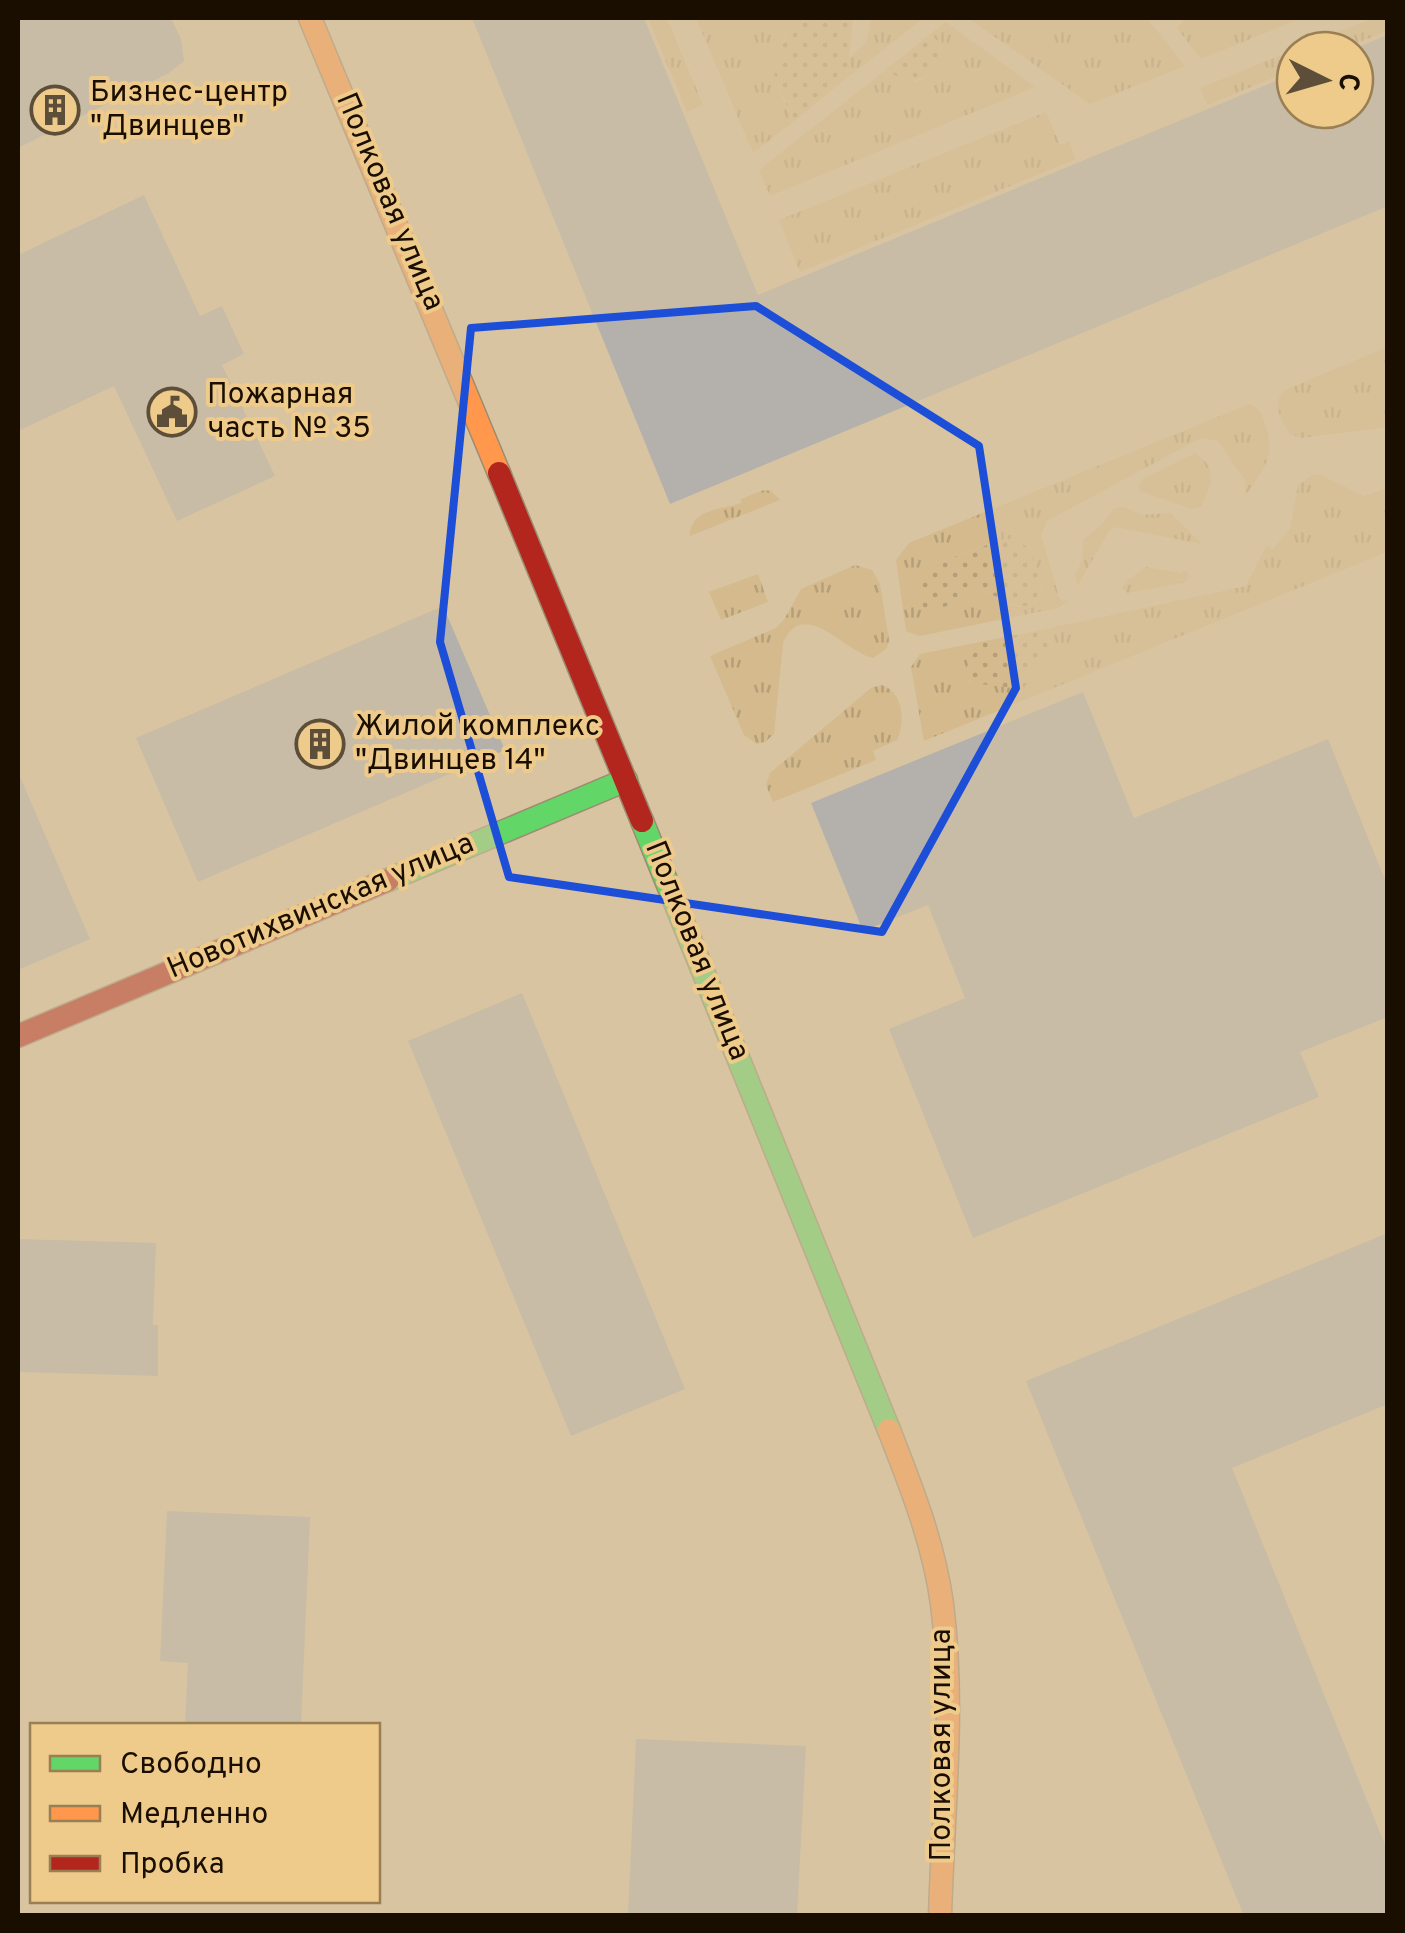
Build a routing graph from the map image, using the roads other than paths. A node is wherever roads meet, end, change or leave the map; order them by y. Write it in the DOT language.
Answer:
graph roads {
  1 [pos="310,18"];
  2 [pos="626,780"];
  3 [pos="18,1036"];
  4 [pos="940,1916"];
  1 -- 2 [label="street, Полковая улица"];
  2 -- 3 [label="street, Новотихвинская улица"];
  2 -- 4 [label="street, Полковая улица"];
}
